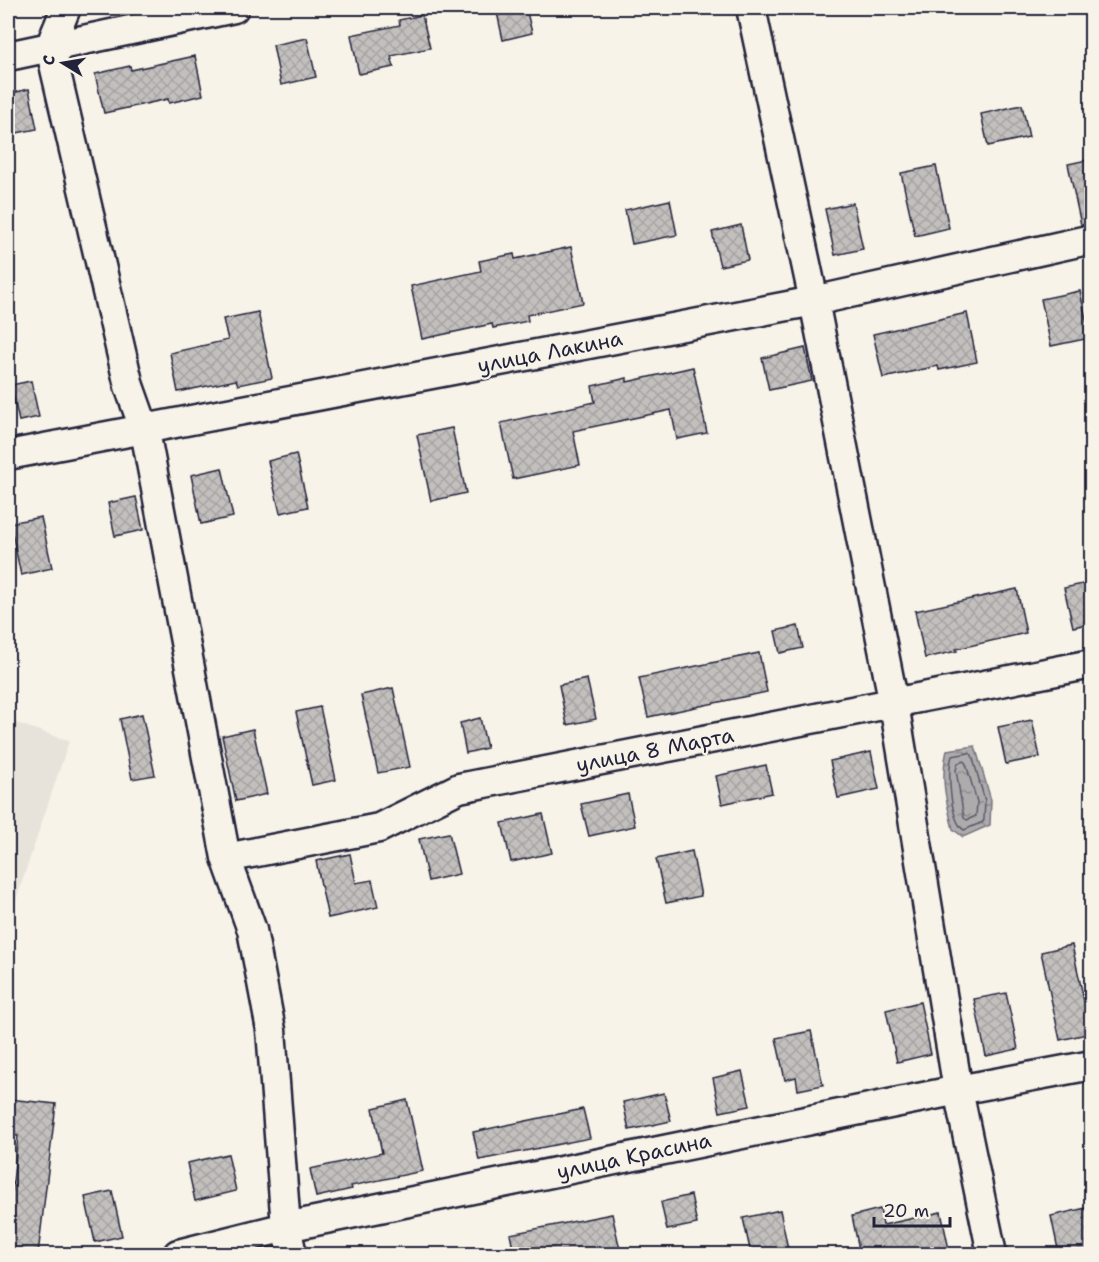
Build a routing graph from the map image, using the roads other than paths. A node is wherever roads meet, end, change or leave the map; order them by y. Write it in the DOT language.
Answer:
graph roads {
  1 [pos="66,8"];
  2 [pos="234,8"];
  3 [pos="751,8"];
  4 [pos="50,46"];
  5 [pos="8,56"];
  6 [pos="1092,239"];
  7 [pos="814,301"];
  8 [pos="145,430"];
  9 [pos="8,456"];
  10 [pos="1092,664"];
  11 [pos="894,704"];
  12 [pos="226,858"];
  13 [pos="1092,1065"];
  14 [pos="958,1090"];
  15 [pos="289,1241"];
  16 [pos="177,1254"];
  17 [pos="992,1254"];
  1 -- 4 [label="street"];
  2 -- 4 [label="street"];
  3 -- 7 [label="street"];
  4 -- 5 [label="street"];
  4 -- 8 [label="street"];
  6 -- 7 [label="street, улица Лакина"];
  7 -- 8 [label="street, улица Лакина"];
  7 -- 11 [label="street"];
  8 -- 9 [label="street, улица Лакина"];
  8 -- 12 [label="street"];
  10 -- 11 [label="street, улица 8 Марта"];
  11 -- 12 [label="street, улица 8 Марта"];
  11 -- 14 [label="street"];
  12 -- 15 [label="street"];
  13 -- 14 [label="street, улица Красина"];
  14 -- 15 [label="street, улица Красина"];
  14 -- 17 [label="street"];
  15 -- 16 [label="street, улица Красина"];
}
